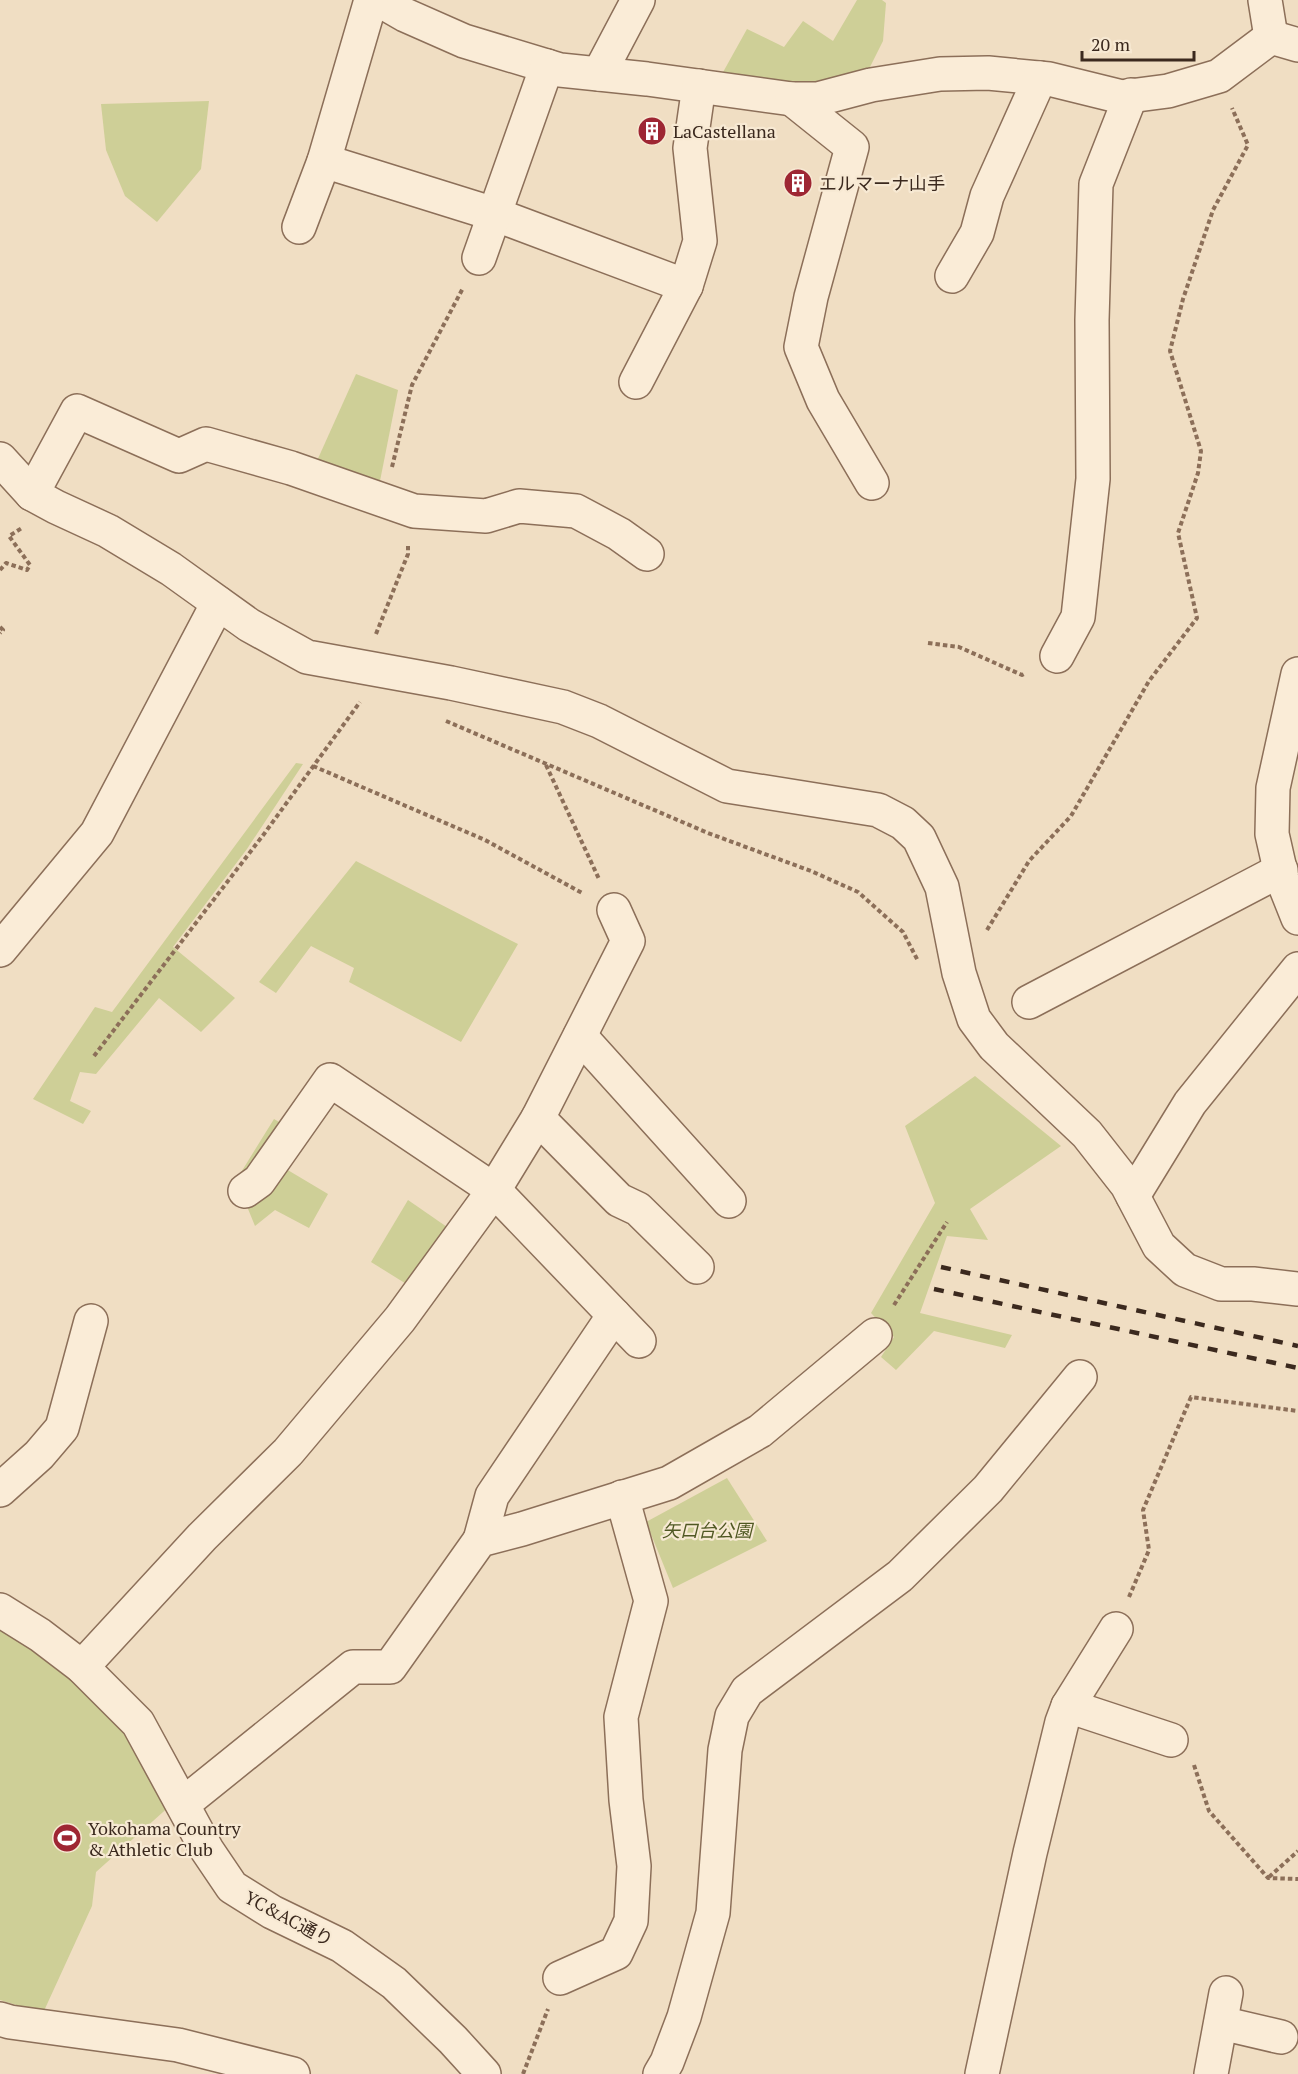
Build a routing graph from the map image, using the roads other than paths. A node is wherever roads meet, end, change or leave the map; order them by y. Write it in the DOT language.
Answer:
graph roads {
  1 [pos="371,0"];
  2 [pos="638,0"];
  3 [pos="1265,0"];
  4 [pos="399,5"];
  5 [pos="1285,41"];
  6 [pos="547,66"];
  7 [pos="599,74"];
  8 [pos="1040,78"];
  9 [pos="699,86"];
  10 [pos="1131,95"];
  11 [pos="792,99"];
  12 [pos="324,161"];
  13 [pos="494,214"];
  14 [pos="299,227"];
  15 [pos="478,258"];
  16 [pos="952,276"];
  17 [pos="686,286"];
  18 [pos="636,382"];
  19 [pos="0,459"];
  20 [pos="872,483"];
  21 [pos="44,500"];
  22 [pos="646,554"];
  23 [pos="218,603"];
  24 [pos="1043,663"];
  25 [pos="1298,674"];
  26 [pos="1281,870"];
  27 [pos="614,910"];
  28 [pos="1298,918"];
  29 [pos="0,950"];
  30 [pos="1298,969"];
  31 [pos="1029,1002"];
  32 [pos="580,1036"];
  33 [pos="538,1118"];
  34 [pos="494,1190"];
  35 [pos="245,1191"];
  36 [pos="1133,1197"];
  37 [pos="729,1201"];
  38 [pos="697,1268"];
  39 [pos="1298,1289"];
  40 [pos="614,1315"];
  41 [pos="91,1321"];
  42 [pos="875,1335"];
  43 [pos="639,1341"];
  44 [pos="1080,1377"];
  45 [pos="0,1490"];
  46 [pos="622,1497"];
  47 [pos="480,1540"];
  48 [pos="0,1610"];
  49 [pos="1116,1629"];
  50 [pos="82,1667"];
  51 [pos="1068,1706"];
  52 [pos="1171,1740"];
  53 [pos="183,1804"];
  54 [pos="560,1978"];
  55 [pos="0,2019"];
  56 [pos="1281,2037"];
  57 [pos="293,2074"];
  58 [pos="484,2074"];
  59 [pos="660,2074"];
  60 [pos="981,2074"];
  61 [pos="1211,2074"];
  1 -- 12 [label="street"];
  2 -- 7 [label="street"];
  3 -- 5 [label="street"];
  4 -- 6 [label="street"];
  5 -- 10 [label="street"];
  6 -- 7 [label="street"];
  6 -- 13 [label="street"];
  7 -- 9 [label="street"];
  8 -- 10 [label="street"];
  8 -- 11 [label="street"];
  8 -- 16 [label="street"];
  9 -- 11 [label="street"];
  9 -- 17 [label="street"];
  10 -- 24 [label="street"];
  11 -- 20 [label="street"];
  12 -- 13 [label="street"];
  12 -- 14 [label="street"];
  13 -- 15 [label="street"];
  13 -- 17 [label="street"];
  17 -- 18 [label="street"];
  19 -- 21 [label="street"];
  21 -- 22 [label="street"];
  21 -- 23 [label="street"];
  23 -- 29 [label="street"];
  23 -- 36 [label="street"];
  25 -- 26 [label="street"];
  26 -- 28 [label="street"];
  26 -- 31 [label="street"];
  27 -- 32 [label="street"];
  30 -- 36 [label="street"];
  32 -- 33 [label="street"];
  32 -- 37 [label="street"];
  33 -- 34 [label="street"];
  33 -- 38 [label="street"];
  34 -- 35 [label="street"];
  34 -- 40 [label="street"];
  34 -- 50 [label="street"];
  36 -- 39 [label="street"];
  40 -- 43 [label="street"];
  40 -- 47 [label="street"];
  41 -- 45 [label="street"];
  42 -- 46 [label="street"];
  44 -- 59 [label="street"];
  46 -- 47 [label="street"];
  46 -- 54 [label="street"];
  47 -- 53 [label="street"];
  48 -- 50 [label="street, YC&AC通り"];
  49 -- 51 [label="street"];
  50 -- 53 [label="street, YC&AC通り"];
  51 -- 52 [label="street"];
  51 -- 60 [label="street"];
  53 -- 58 [label="street, YC&AC通り"];
  55 -- 57 [label="street"];
  56 -- 61 [label="street"];
}
